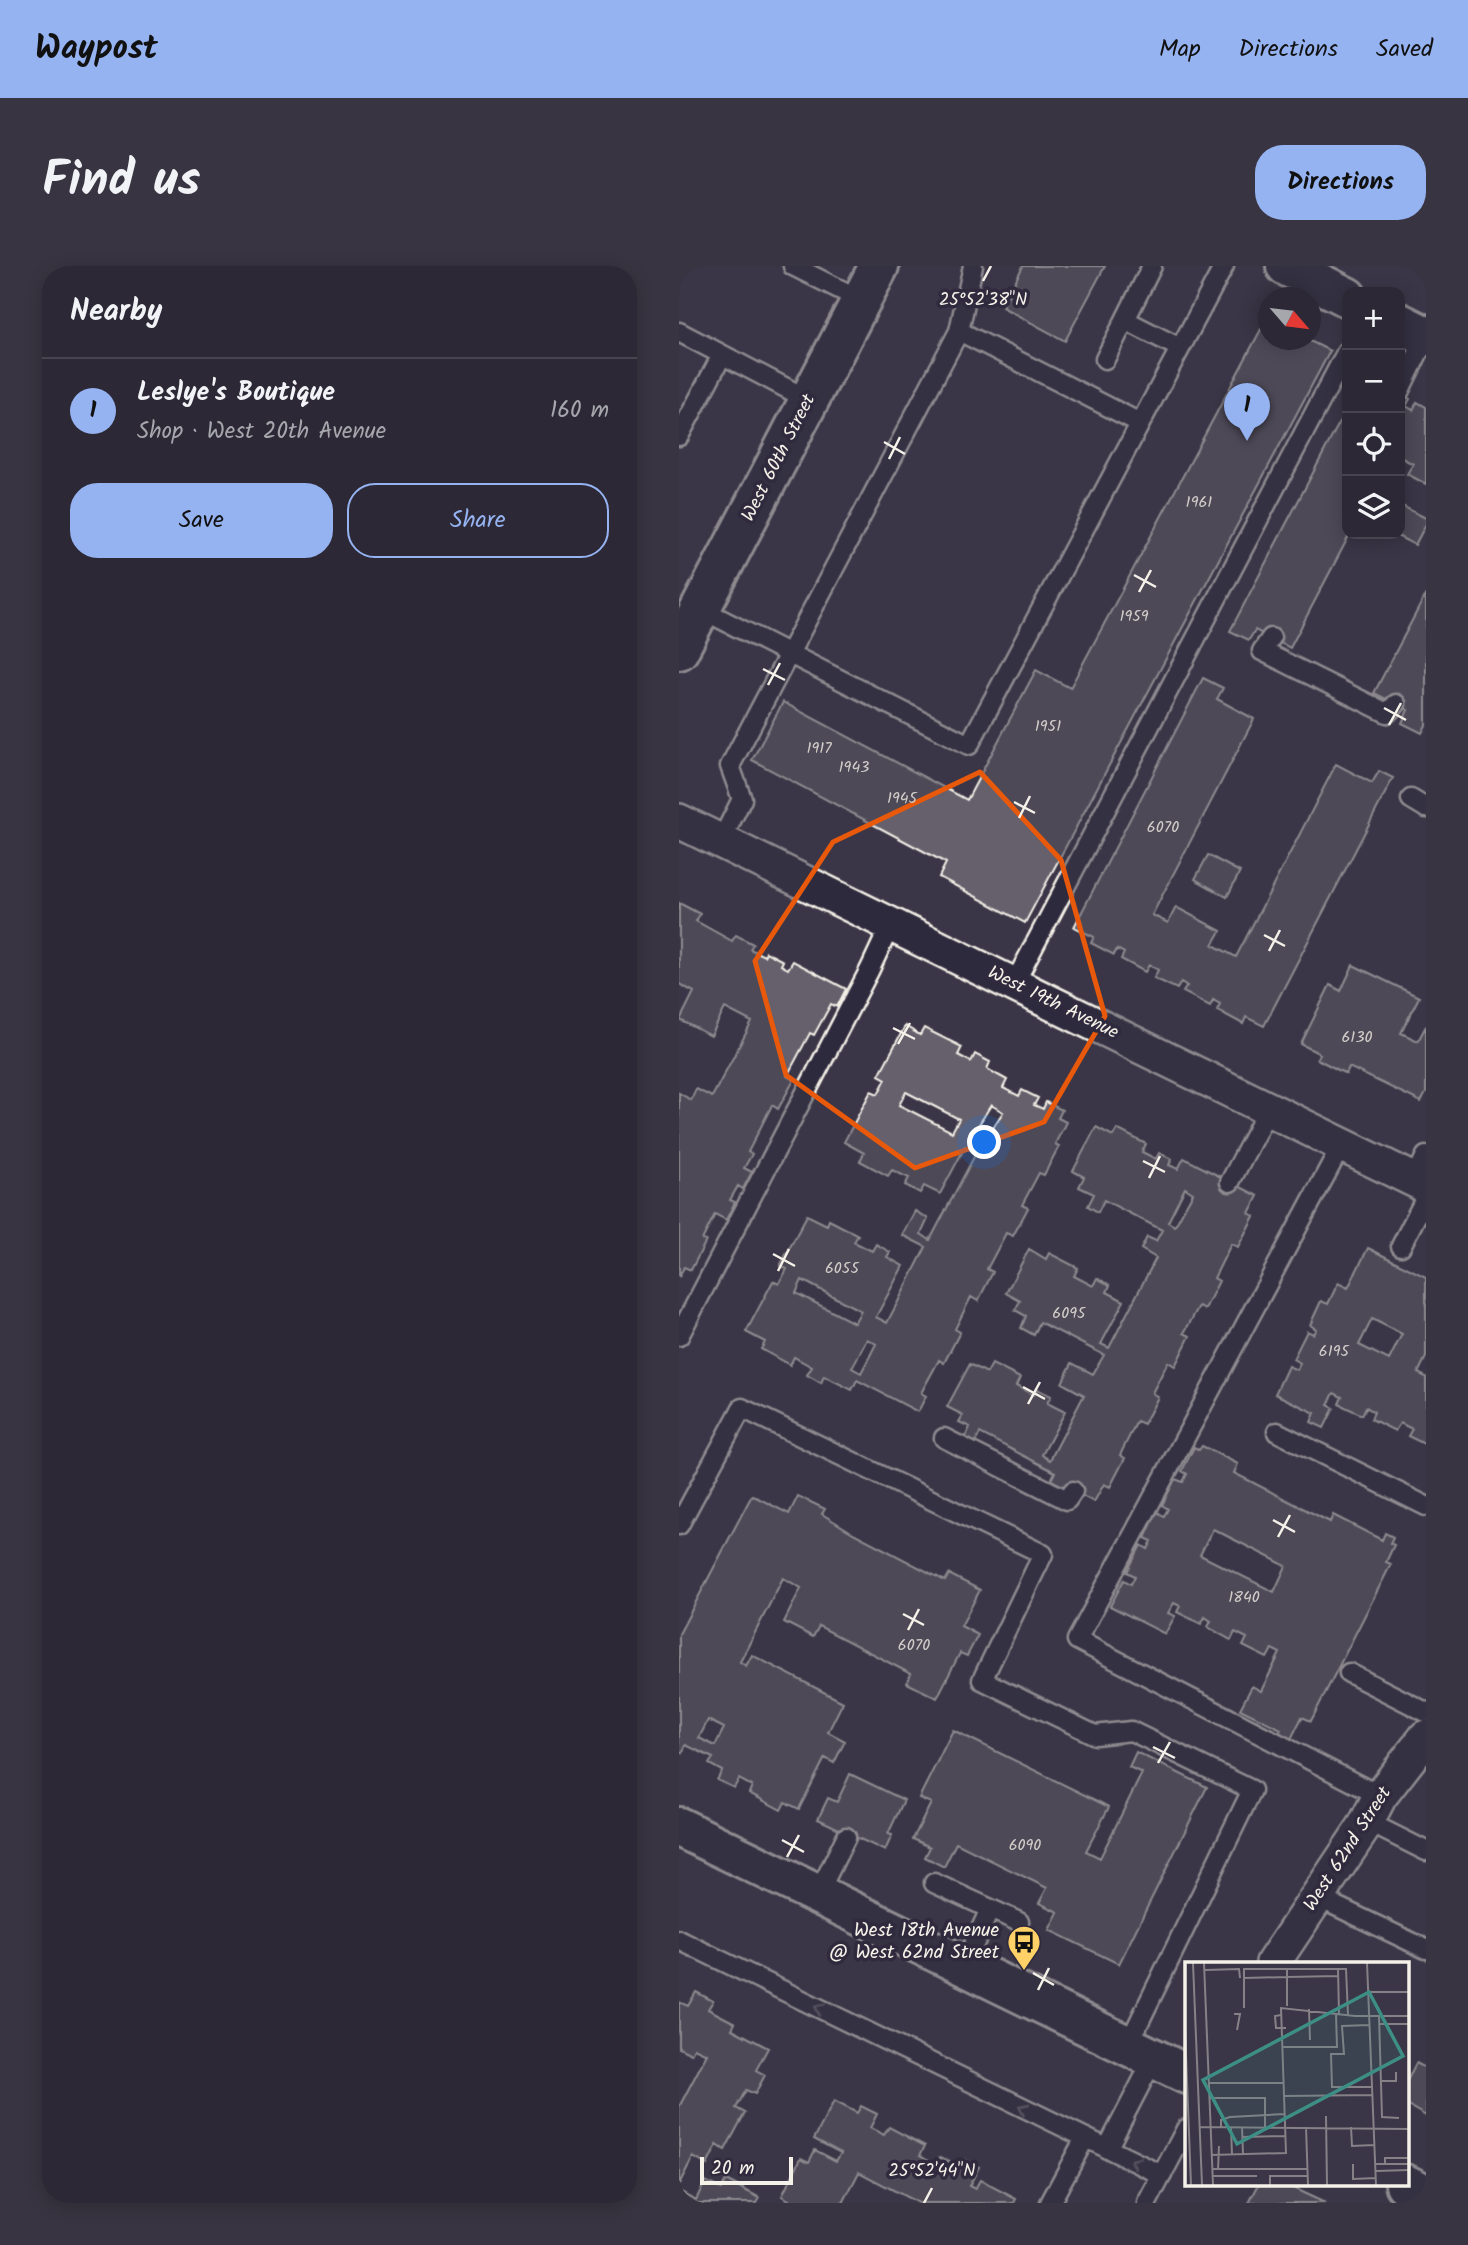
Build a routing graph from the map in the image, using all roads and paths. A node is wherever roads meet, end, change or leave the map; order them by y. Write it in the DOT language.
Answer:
graph roads {
  1 [pos="793,266"];
  2 [pos="879,266"];
  3 [pos="973,266"];
  4 [pos="1152,266"];
  5 [pos="1224,266"];
  6 [pos="1286,266"];
  7 [pos="1342,294"];
  8 [pos="861,300"];
  9 [pos="1125,320"];
  10 [pos="1405,326"];
  11 [pos="959,331"];
  12 [pos="679,332"];
  13 [pos="1426,336"];
  14 [pos="1180,348"];
  15 [pos="722,355"];
  16 [pos="1105,359"];
  17 [pos="1342,361"];
  18 [pos="1405,380"];
  19 [pos="809,400"];
  20 [pos="1140,423"];
  21 [pos="679,436"];
  22 [pos="701,609"];
  23 [pos="1271,638"];
  24 [pos="679,650"];
  25 [pos="788,653"];
  26 [pos="1396,704"];
  27 [pos="679,821"];
  28 [pos="721,841"];
  29 [pos="891,924"];
  30 [pos="1014,984"];
  31 [pos="1269,1108"];
  32 [pos="1342,1144"];
  33 [pos="1423,1180"];
  34 [pos="1230,1182"];
  35 [pos="1401,1247"];
  36 [pos="679,1336"];
  37 [pos="1276,1432"];
  38 [pos="944,1438"];
  39 [pos="1073,1491"];
  40 [pos="1426,1506"];
  41 [pos="679,1525"];
  42 [pos="1349,1673"];
  43 [pos="1426,1712"];
  44 [pos="1426,1737"];
  45 [pos="1374,1809"];
  46 [pos="679,1827"];
  47 [pos="846,1837"];
  48 [pos="1426,1851"];
  49 [pos="935,1883"];
  50 [pos="818,1894"];
  51 [pos="1317,1897"];
  52 [pos="990,1909"];
  53 [pos="1019,1922"];
  54 [pos="679,1940"];
  55 [pos="1426,1949"];
  56 [pos="1191,1962"];
  57 [pos="1274,1962"];
  58 [pos="964,1966"];
  59 [pos="1185,1978"];
  60 [pos="1156,2059"];
  61 [pos="1185,2131"];
  62 [pos="1085,2138"];
  63 [pos="1107,2149"];
  64 [pos="1162,2175"];
  65 [pos="1409,2186"];
  66 [pos="1426,2194"];
  67 [pos="1050,2203"];
  68 [pos="1147,2203"];
  1 -- 8 [label="lane"];
  2 -- 8 [label="street, West 60th Street"];
  3 -- 11 [label="lane"];
  4 -- 9 [label="lane"];
  5 -- 14 [label="lane"];
  6 -- 7 [label="street"];
  8 -- 19 [label="street, West 60th Street"];
  9 -- 14 [label="lane"];
  9 -- 16 [label="lane"];
  10 -- 13 [label="street"];
  11 -- 20 [label="lane"];
  11 -- 25 [label="lane"];
  12 -- 15 [label="lane"];
  13 -- 18 [label="lane"];
  14 -- 20 [label="lane"];
  15 -- 19 [label="lane"];
  15 -- 21 [label="lane"];
  17 -- 30 [label="lane"];
  19 -- 22 [label="street, West 60th Street"];
  20 -- 25 [label="lane"];
  22 -- 24 [label="street, West 60th Street"];
  22 -- 25 [label="lane"];
  23 -- 26 [label="lane"];
  25 -- 28 [label="lane"];
  27 -- 28 [label="street, West 19th Avenue"];
  28 -- 29 [label="street, West 19th Avenue"];
  29 -- 30 [label="street, West 19th Avenue"];
  29 -- 36 [label="lane"];
  30 -- 31 [label="street, West 19th Avenue"];
  31 -- 32 [label="street, West 19th Avenue"];
  31 -- 34 [label="lane"];
  32 -- 33 [label="street, West 19th Avenue"];
  32 -- 45 [label="lane"];
  33 -- 35 [label="lane"];
  37 -- 40 [label="lane"];
  38 -- 39 [label="lane"];
  41 -- 56 [label="lane"];
  42 -- 43 [label="lane"];
  44 -- 45 [label="street, West 62nd Street"];
  45 -- 48 [label="lane"];
  45 -- 51 [label="street, West 62nd Street"];
  46 -- 50 [label="street"];
  47 -- 50 [label="lane"];
  49 -- 52 [label="lane"];
  50 -- 58 [label="street"];
  51 -- 55 [label="lane"];
  51 -- 57 [label="street, West 62nd Street"];
  52 -- 53 [label="lane"];
  52 -- 58 [label="lane"];
  62 -- 54 [label="lane, one-way"];
  58 -- 60 [label="street"];
  59 -- 60 [label="lane"];
  60 -- 63 [label="lane"];
  61 -- 64 [label="lane"];
  62 -- 63 [label="lane"];
  62 -- 67 [label="lane"];
  64 -- 63 [label="lane, one-way"];
  64 -- 68 [label="lane"];
  65 -- 66 [label="street"];
}
